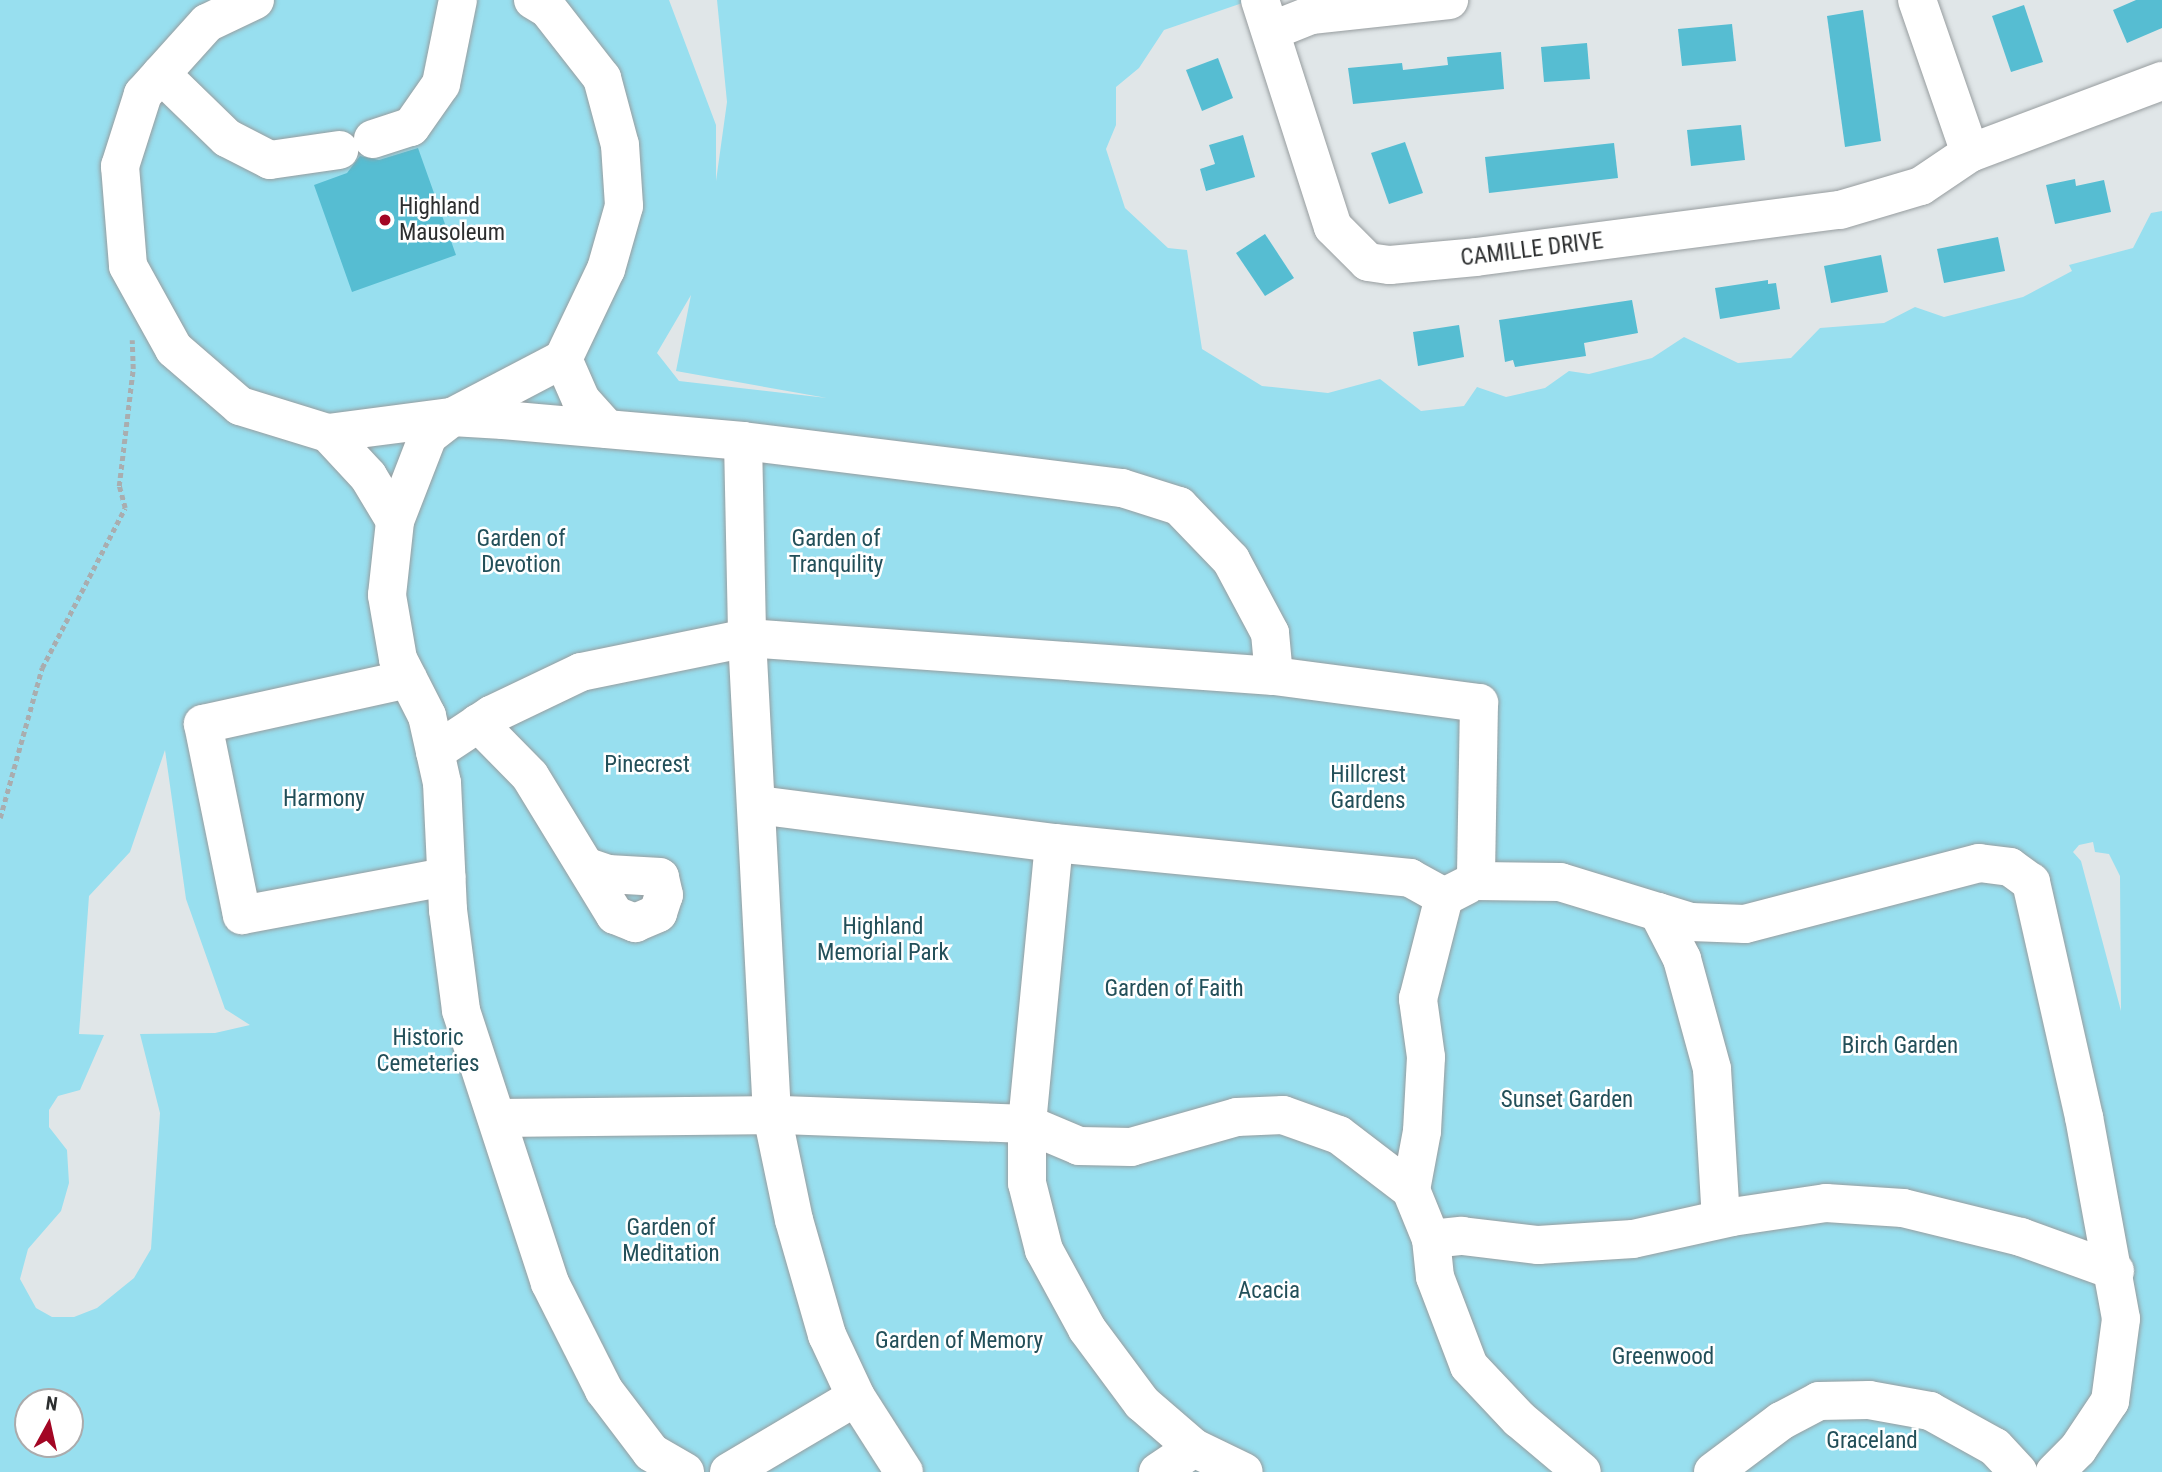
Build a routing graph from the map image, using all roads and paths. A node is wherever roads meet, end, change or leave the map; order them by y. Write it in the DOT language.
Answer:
graph roads {
  1 [pos="255,0"];
  2 [pos="458,0"];
  3 [pos="534,0"];
  4 [pos="1449,0"];
  5 [pos="1917,0"];
  6 [pos="1266,15"];
  7 [pos="161,74"];
  8 [pos="2162,80"];
  9 [pos="1970,153"];
  10 [pos="142,292"];
  11 [pos="563,359"];
  12 [pos="452,418"];
  13 [pos="607,429"];
  14 [pos="328,433"];
  15 [pos="743,441"];
  16 [pos="395,521"];
  17 [pos="747,638"];
  18 [pos="1274,676"];
  19 [pos="408,678"];
  20 [pos="478,723"];
  21 [pos="435,751"];
  22 [pos="758,805"];
  23 [pos="0,818"];
  24 [pos="1054,842"];
  25 [pos="588,867"];
  26 [pos="446,877"];
  27 [pos="1460,889"];
  28 [pos="1658,912"];
  29 [pos="772,1115"];
  30 [pos="498,1118"];
  31 [pos="1027,1124"];
  32 [pos="1411,1190"];
  33 [pos="1721,1219"];
  34 [pos="1431,1239"];
  35 [pos="2115,1271"];
  36 [pos="856,1397"];
  37 [pos="1194,1448"];
  38 [pos="684,1472"];
  39 [pos="729,1472"];
  40 [pos="904,1472"];
  41 [pos="1158,1472"];
  42 [pos="1244,1472"];
  43 [pos="1582,1472"];
  44 [pos="1713,1472"];
  45 [pos="2018,1472"];
  46 [pos="2055,1472"];
  1 -- 7 [label="street"];
  2 -- 7 [label="street"];
  3 -- 11 [label="street"];
  4 -- 6 [label="street"];
  5 -- 9 [label="street"];
  6 -- 9 [label="street, CAMILLE DRIVE"];
  7 -- 10 [label="street"];
  8 -- 9 [label="street, CAMILLE DRIVE"];
  10 -- 14 [label="street"];
  10 -- 23 [label="path"];
  11 -- 12 [label="street"];
  11 -- 13 [label="street"];
  12 -- 13 [label="street"];
  12 -- 14 [label="street"];
  12 -- 16 [label="street"];
  13 -- 15 [label="street"];
  14 -- 16 [label="street"];
  15 -- 17 [label="street"];
  15 -- 18 [label="street"];
  16 -- 19 [label="street"];
  17 -- 18 [label="street"];
  17 -- 20 [label="street"];
  17 -- 22 [label="street"];
  18 -- 27 [label="street"];
  19 -- 21 [label="street"];
  19 -- 26 [label="street"];
  20 -- 21 [label="street"];
  20 -- 25 [label="street"];
  21 -- 26 [label="street"];
  22 -- 24 [label="street"];
  22 -- 29 [label="street"];
  24 -- 27 [label="street"];
  24 -- 31 [label="street"];
  26 -- 30 [label="street"];
  27 -- 28 [label="street"];
  27 -- 32 [label="street"];
  28 -- 33 [label="street"];
  28 -- 35 [label="street"];
  29 -- 30 [label="street"];
  29 -- 31 [label="street"];
  29 -- 36 [label="street"];
  30 -- 38 [label="street"];
  31 -- 32 [label="street"];
  31 -- 37 [label="street"];
  32 -- 34 [label="street"];
  33 -- 34 [label="street"];
  33 -- 35 [label="street"];
  34 -- 43 [label="street"];
  35 -- 46 [label="street"];
  36 -- 39 [label="street"];
  36 -- 40 [label="street"];
  37 -- 41 [label="street"];
  37 -- 42 [label="street"];
  44 -- 45 [label="street"];
}
